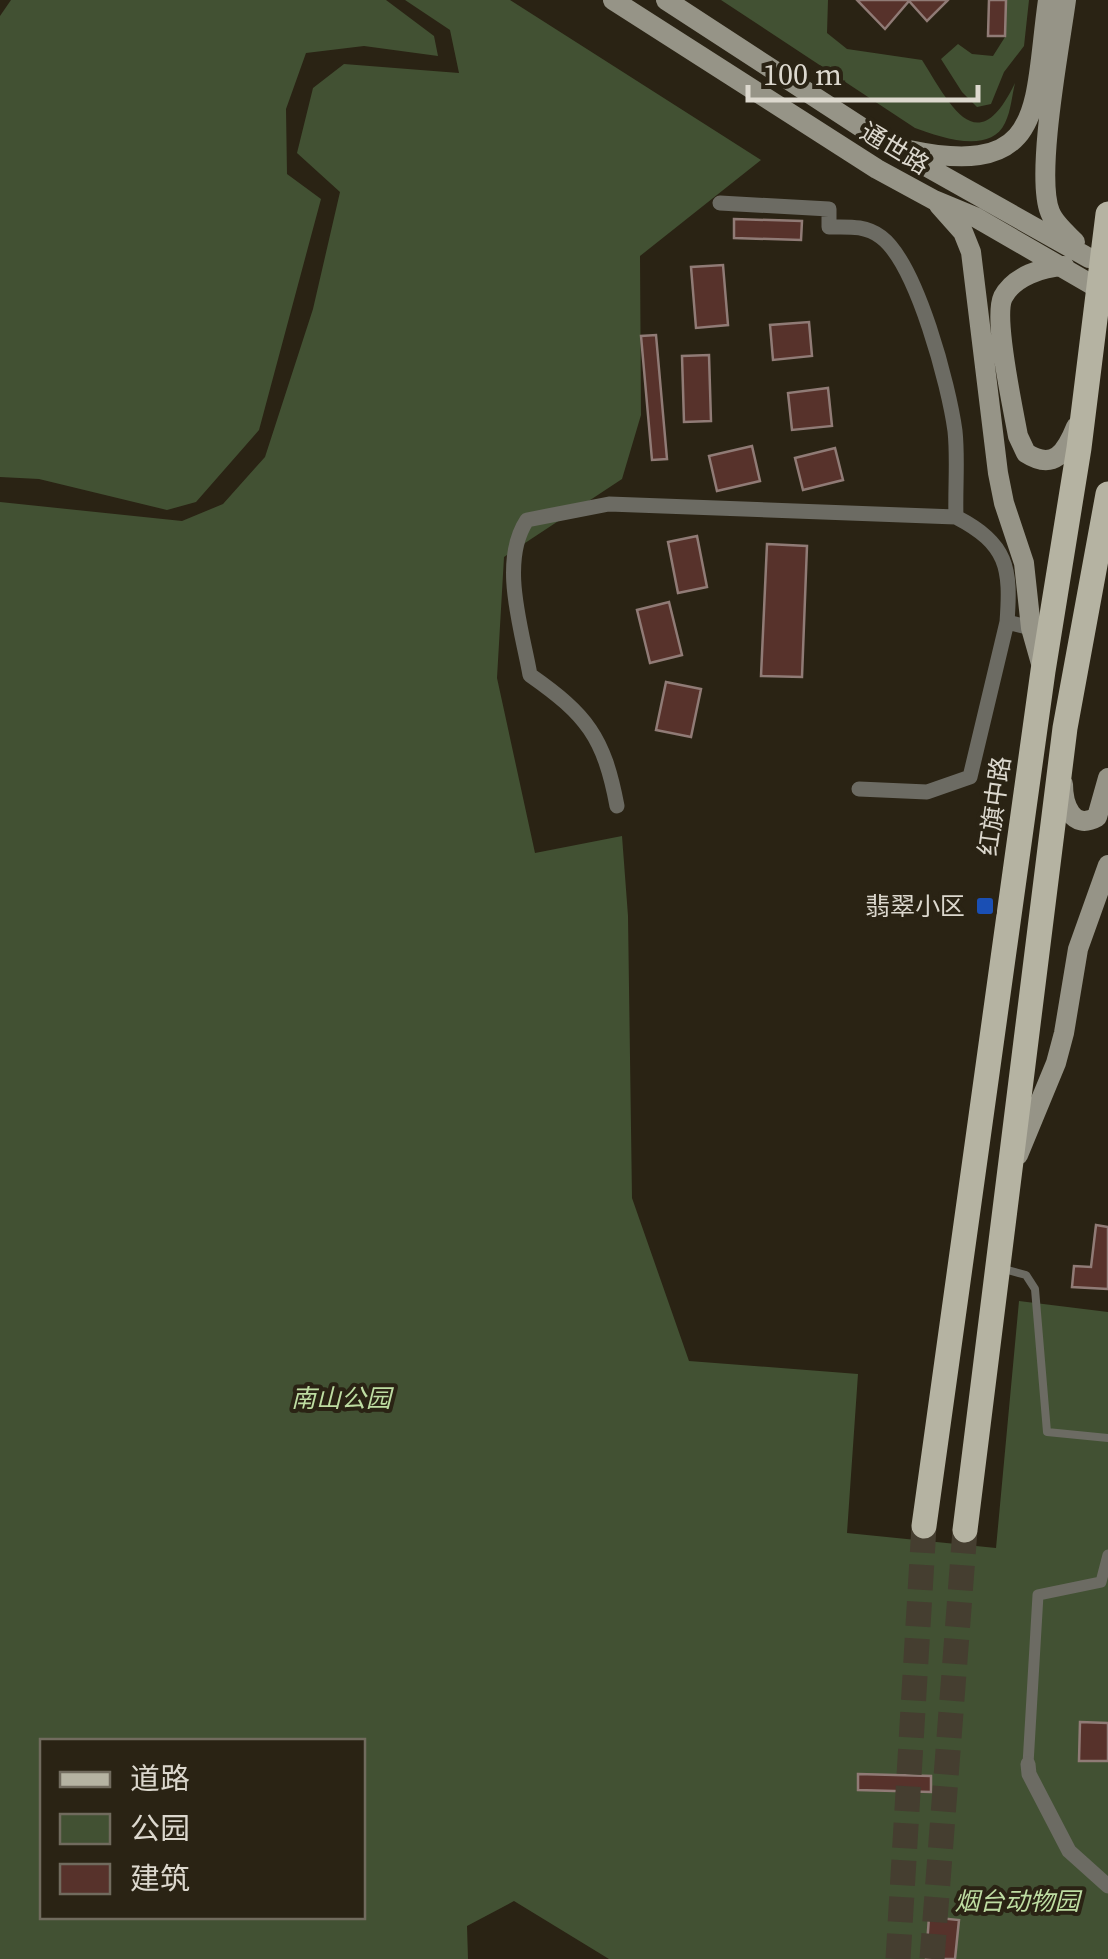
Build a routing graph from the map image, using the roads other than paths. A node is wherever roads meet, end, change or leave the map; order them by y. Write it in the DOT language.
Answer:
graph roads {
  1 [pos="613,0"];
  2 [pos="666,0"];
  3 [pos="1048,0"];
  4 [pos="1066,0"];
  5 [pos="890,146"];
  6 [pos="934,200"];
  7 [pos="720,203"];
  8 [pos="1108,214"];
  9 [pos="1089,258"];
  10 [pos="1064,266"];
  11 [pos="1108,272"];
  12 [pos="1108,294"];
  13 [pos="1082,417"];
  14 [pos="1108,494"];
  15 [pos="956,517"];
  16 [pos="1007,622"];
  17 [pos="1031,628"];
  18 [pos="1043,670"];
  19 [pos="1065,728"];
  20 [pos="1108,778"];
  21 [pos="860,789"];
  22 [pos="617,806"];
  23 [pos="1108,865"];
  24 [pos="1007,1180"];
  25 [pos="995,1269"];
  26 [pos="1108,1438"];
  27 [pos="924,1526"];
  28 [pos="964,1530"];
  29 [pos="1108,1555"];
  30 [pos="1028,1764"];
  31 [pos="1108,1886"];
  1 -- 6 [label="main road, 通世路"];
  2 -- 5 [label="main road, 通世路"];
  3 -- 5 [label="main road"];
  4 -- 9 [label="main road"];
  5 -- 9 [label="main road, 通世路"];
  6 -- 10 [label="main road, 通世路"];
  6 -- 17 [label="main road"];
  7 -- 15 [label="street"];
  8 -- 13 [label="main road, 红旗中路"];
  9 -- 11 [label="main road"];
  10 -- 12 [label="main road, 通世路"];
  10 -- 13 [label="main road"];
  13 -- 18 [label="main road, 红旗中路"];
  14 -- 19 [label="main road"];
  15 -- 16 [label="street"];
  15 -- 22 [label="street"];
  16 -- 17 [label="street"];
  16 -- 21 [label="street"];
  17 -- 18 [label="main road"];
  18 -- 27 [label="main road, 红旗中路"];
  19 -- 20 [label="main road"];
  19 -- 24 [label="main road"];
  23 -- 24 [label="main road"];
  24 -- 25 [label="main road"];
  25 -- 26 [label="lane"];
  25 -- 28 [label="main road"];
  29 -- 30 [label="street"];
  30 -- 31 [label="street"];
}
